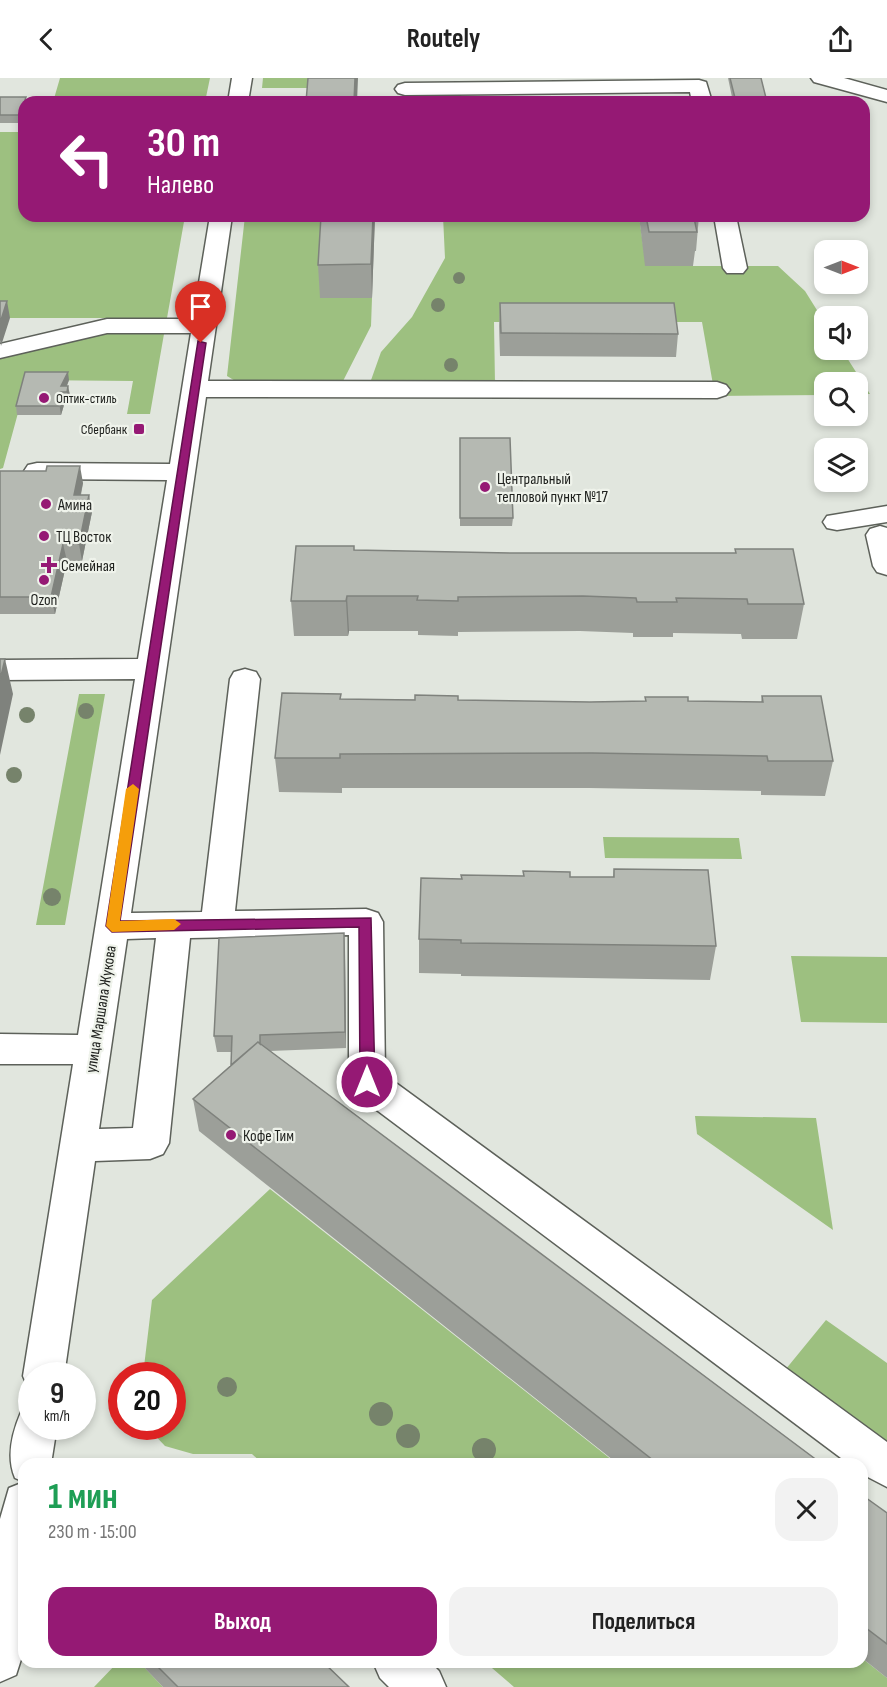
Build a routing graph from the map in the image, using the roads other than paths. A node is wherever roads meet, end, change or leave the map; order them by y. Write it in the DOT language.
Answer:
graph roads {
  1 [pos="242,78"];
  2 [pos="821,78"];
  3 [pos="700,89"];
  4 [pos="405,90"];
  5 [pos="239,96"];
  6 [pos="887,96"];
  7 [pos="220,222"];
  8 [pos="726,222"];
  9 [pos="735,268"];
  10 [pos="204,326"];
  11 [pos="0,351"];
  12 [pos="194,389"];
  13 [pos="717,390"];
  14 [pos="7,471"];
  15 [pos="182,472"];
  16 [pos="837,522"];
  17 [pos="883,524"];
  18 [pos="887,566"];
  19 [pos="152,669"];
  20 [pos="0,670"];
  21 [pos="245,679"];
  22 [pos="175,924"];
  23 [pos="217,924"];
  24 [pos="112,926"];
  25 [pos="0,1049"];
  26 [pos="93,1050"];
  27 [pos="79,1146"];
  28 [pos="45,1362"];
  29 [pos="34,1440"];
  30 [pos="31,1458"];
  31 [pos="887,1467"];
  32 [pos="18,1542"];
  33 [pos="0,1659"];
  34 [pos="402,1668"];
  35 [pos="423,1687"];
  1 -- 5 [label="street"];
  2 -- 6 [label="street"];
  3 -- 4 [label="street"];
  7 -- 10 [label="street, улица Маршала Жукова"];
  8 -- 9 [label="street"];
  10 -- 11 [label="street"];
  10 -- 12 [label="street, улица Маршала Жукова"];
  12 -- 13 [label="street"];
  12 -- 15 [label="street, улица Маршала Жукова"];
  14 -- 15 [label="street"];
  15 -- 19 [label="street, улица Маршала Жукова"];
  16 -- 17 [label="street"];
  17 -- 18 [label="street"];
  19 -- 20 [label="street"];
  19 -- 24 [label="street, улица Маршала Жукова"];
  21 -- 23 [label="street"];
  22 -- 23 [label="street"];
  22 -- 24 [label="street"];
  22 -- 27 [label="street"];
  23 -- 31 [label="street"];
  24 -- 26 [label="street, улица Маршала Жукова"];
  25 -- 26 [label="street"];
  26 -- 27 [label="street, улица Маршала Жукова"];
  27 -- 28 [label="street, улица Маршала Жукова"];
  29 -- 30 [label="street"];
  32 -- 33 [label="street"];
  34 -- 35 [label="street"];
}
